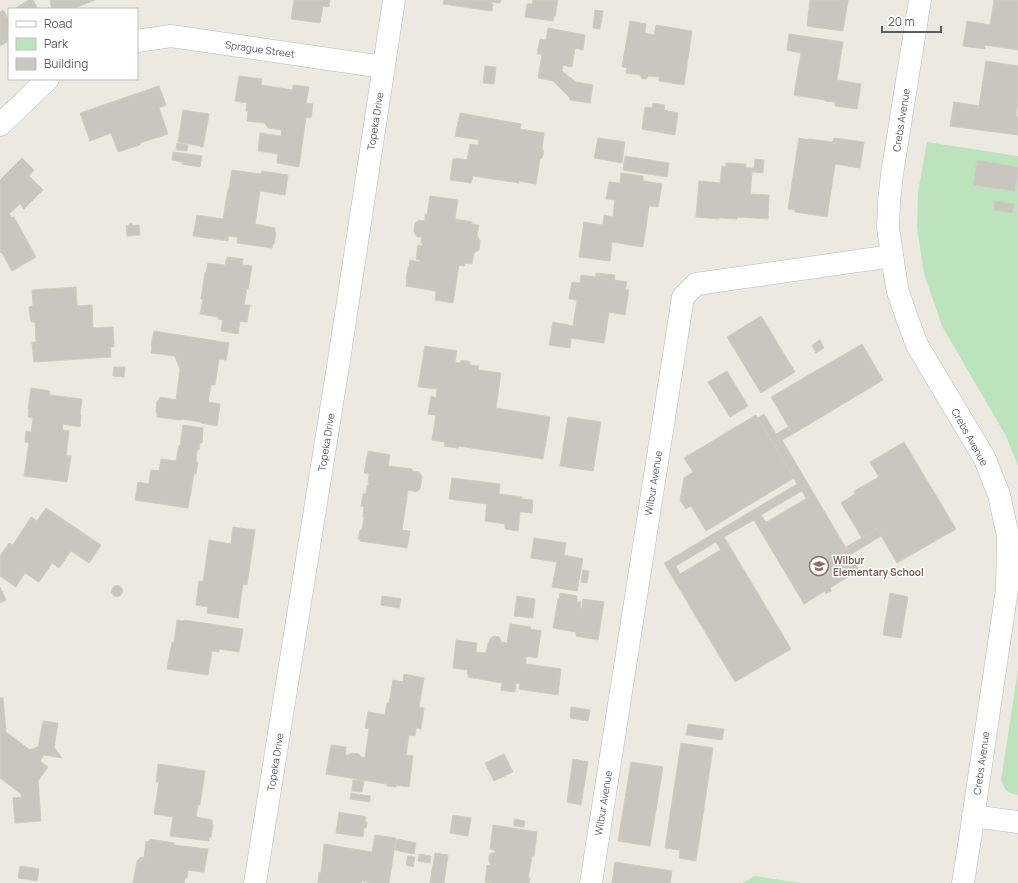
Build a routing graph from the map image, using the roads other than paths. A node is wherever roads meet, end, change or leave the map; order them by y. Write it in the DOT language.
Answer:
graph roads {
  1 [pos="394,0"];
  2 [pos="920,0"];
  3 [pos="138,41"];
  4 [pos="383,67"];
  5 [pos="47,80"];
  6 [pos="0,125"];
  7 [pos="892,256"];
  8 [pos="973,816"];
  9 [pos="1018,822"];
  10 [pos="255,883"];
  11 [pos="591,883"];
  12 [pos="963,883"];
  1 -- 4 [label="street, Topeka Drive"];
  2 -- 7 [label="street, Crebs Avenue"];
  3 -- 4 [label="street, Sprague Street"];
  4 -- 10 [label="street, Topeka Drive"];
  5 -- 6 [label="street"];
  7 -- 8 [label="street, Crebs Avenue"];
  7 -- 11 [label="street, Wilbur Avenue"];
  8 -- 9 [label="street"];
  8 -- 12 [label="street, Crebs Avenue"];
}
